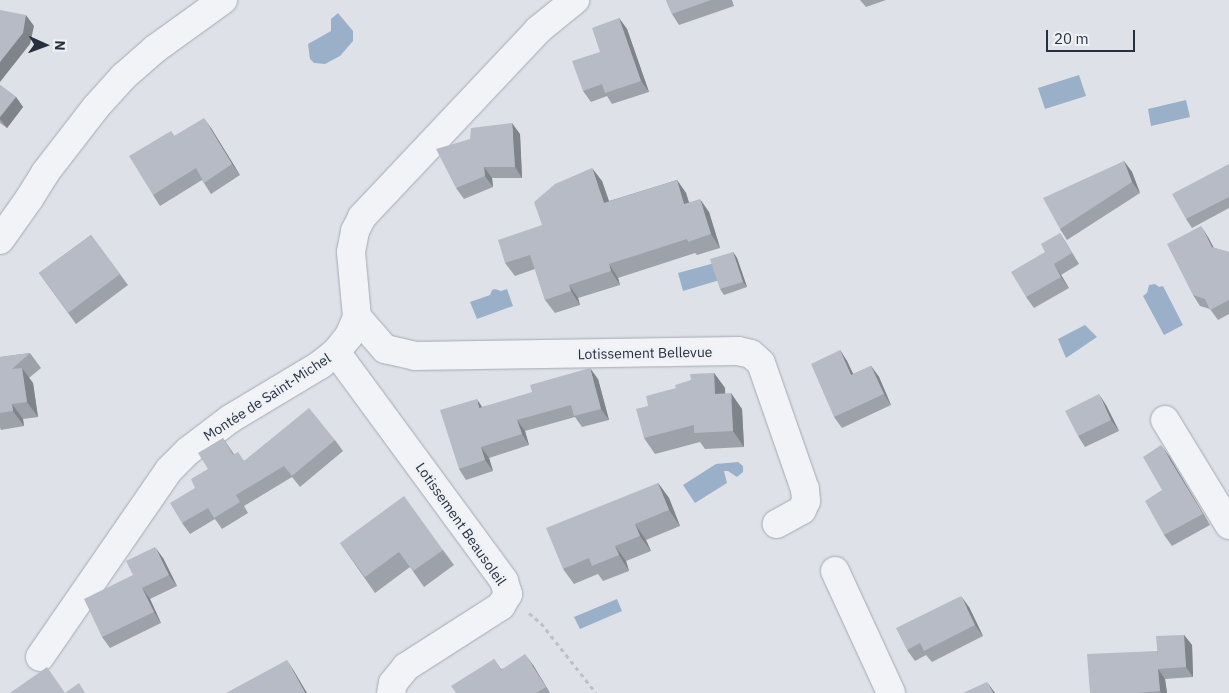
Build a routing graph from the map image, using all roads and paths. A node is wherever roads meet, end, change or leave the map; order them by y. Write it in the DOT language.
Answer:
graph roads {
  1 [pos="223,0"];
  2 [pos="575,0"];
  3 [pos="0,240"];
  4 [pos="357,317"];
  5 [pos="336,352"];
  6 [pos="1165,420"];
  7 [pos="777,524"];
  8 [pos="1229,525"];
  9 [pos="835,571"];
  10 [pos="508,594"];
  11 [pos="40,657"];
  12 [pos="390,693"];
  13 [pos="596,693"];
  14 [pos="891,693"];
  1 -- 3 [label="street"];
  2 -- 4 [label="street"];
  4 -- 5 [label="street, Montée de Saint-Michel"];
  4 -- 7 [label="street, Lotissement Bellevue"];
  5 -- 10 [label="street, Lotissement Beausoleil"];
  5 -- 11 [label="street, Montée de Saint-Michel"];
  6 -- 8 [label="street"];
  9 -- 14 [label="street"];
  10 -- 12 [label="street, Lotissement Beausoleil"];
  10 -- 13 [label="path"];
}
